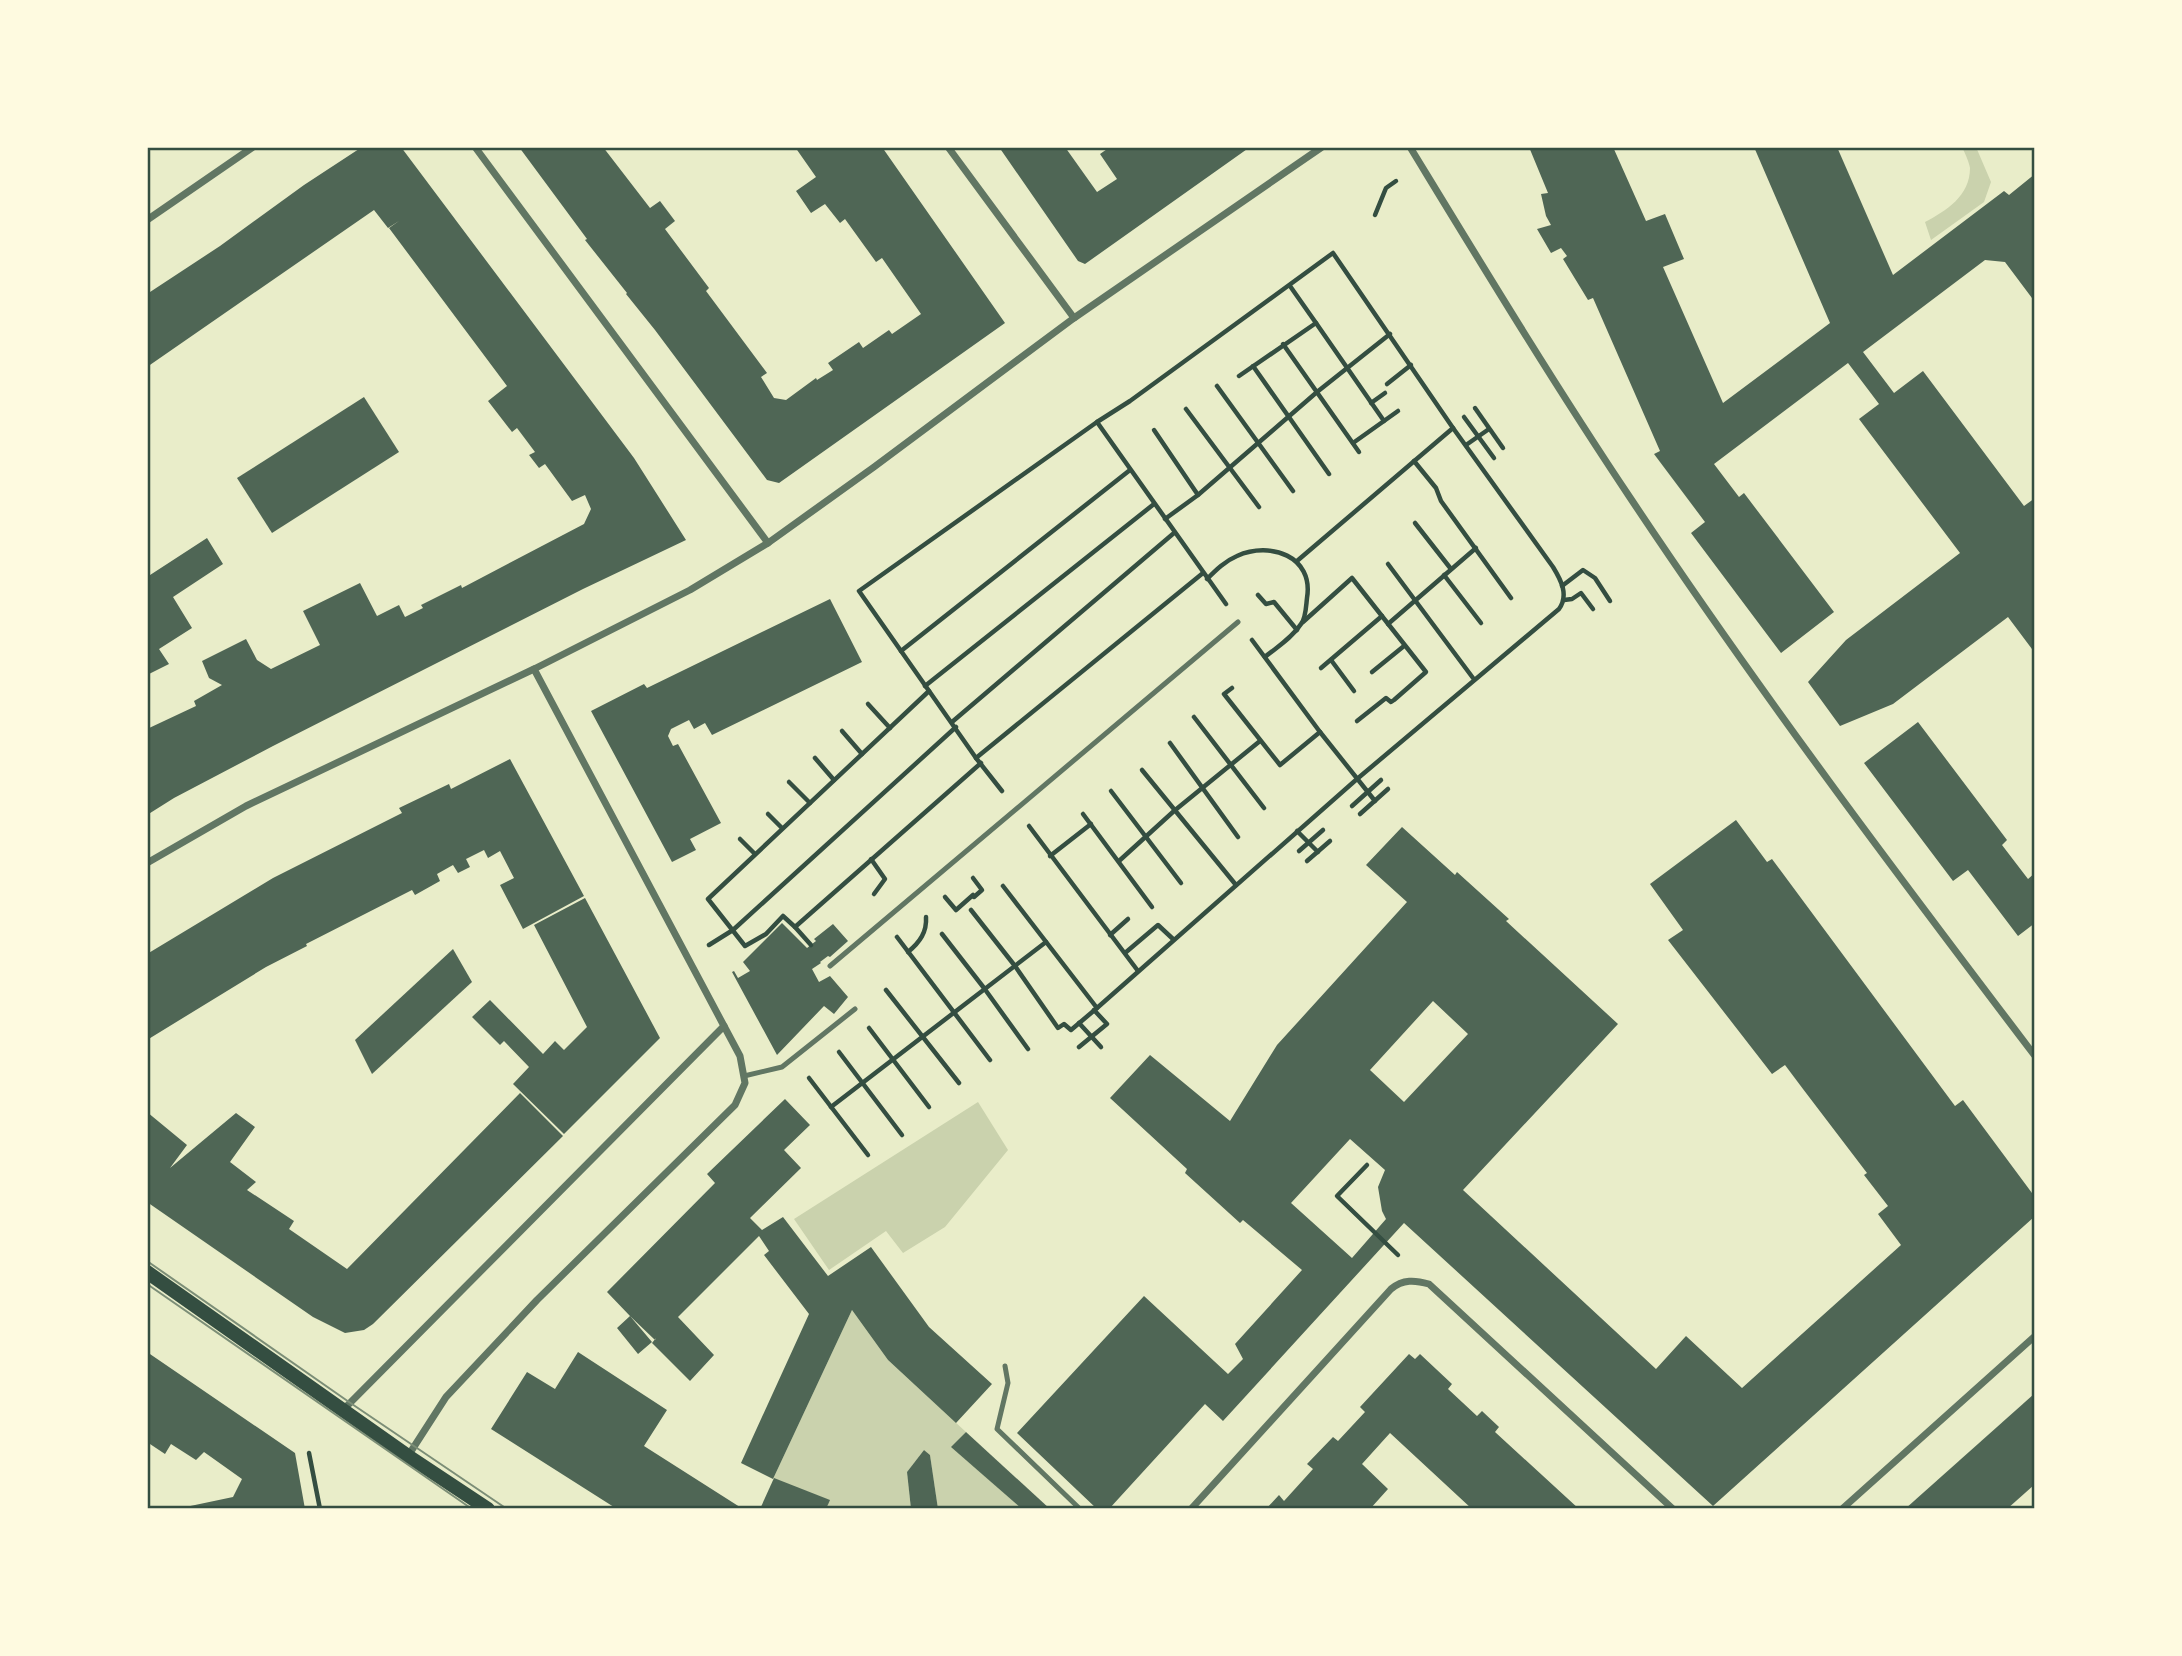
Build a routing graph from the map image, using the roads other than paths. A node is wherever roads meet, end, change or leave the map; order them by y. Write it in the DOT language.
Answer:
graph roads {
  1 [pos="253,147"];
  2 [pos="475,147"];
  3 [pos="948,147"];
  4 [pos="1322,147"];
  5 [pos="1410,147"];
  6 [pos="147,220"];
  7 [pos="1074,318"];
  8 [pos="768,542"];
  9 [pos="1238,622"];
  10 [pos="534,669"];
  11 [pos="147,863"];
  12 [pos="830,966"];
  13 [pos="855,1009"];
  14 [pos="724,1026"];
  15 [pos="2035,1056"];
  16 [pos="744,1076"];
  17 [pos="147,1272"];
  18 [pos="2035,1336"];
  19 [pos="1005,1366"];
  20 [pos="343,1410"];
  21 [pos="408,1456"];
  22 [pos="488,1509"];
  23 [pos="1080,1509"];
  24 [pos="1191,1509"];
  25 [pos="1673,1509"];
  26 [pos="1842,1509"];
  1 -- 6 [label="street"];
  2 -- 8 [label="street"];
  3 -- 7 [label="street"];
  4 -- 7 [label="street"];
  5 -- 15 [label="street"];
  7 -- 8 [label="street"];
  8 -- 10 [label="street"];
  9 -- 12 [label="lane"];
  10 -- 11 [label="street"];
  10 -- 14 [label="street"];
  13 -- 16 [label="lane"];
  14 -- 16 [label="street"];
  14 -- 20 [label="street"];
  16 -- 21 [label="street"];
  17 -- 20 [label="main road"];
  18 -- 26 [label="street"];
  19 -- 23 [label="lane"];
  20 -- 21 [label="main road"];
  21 -- 22 [label="main road"];
  24 -- 25 [label="street"];
}
